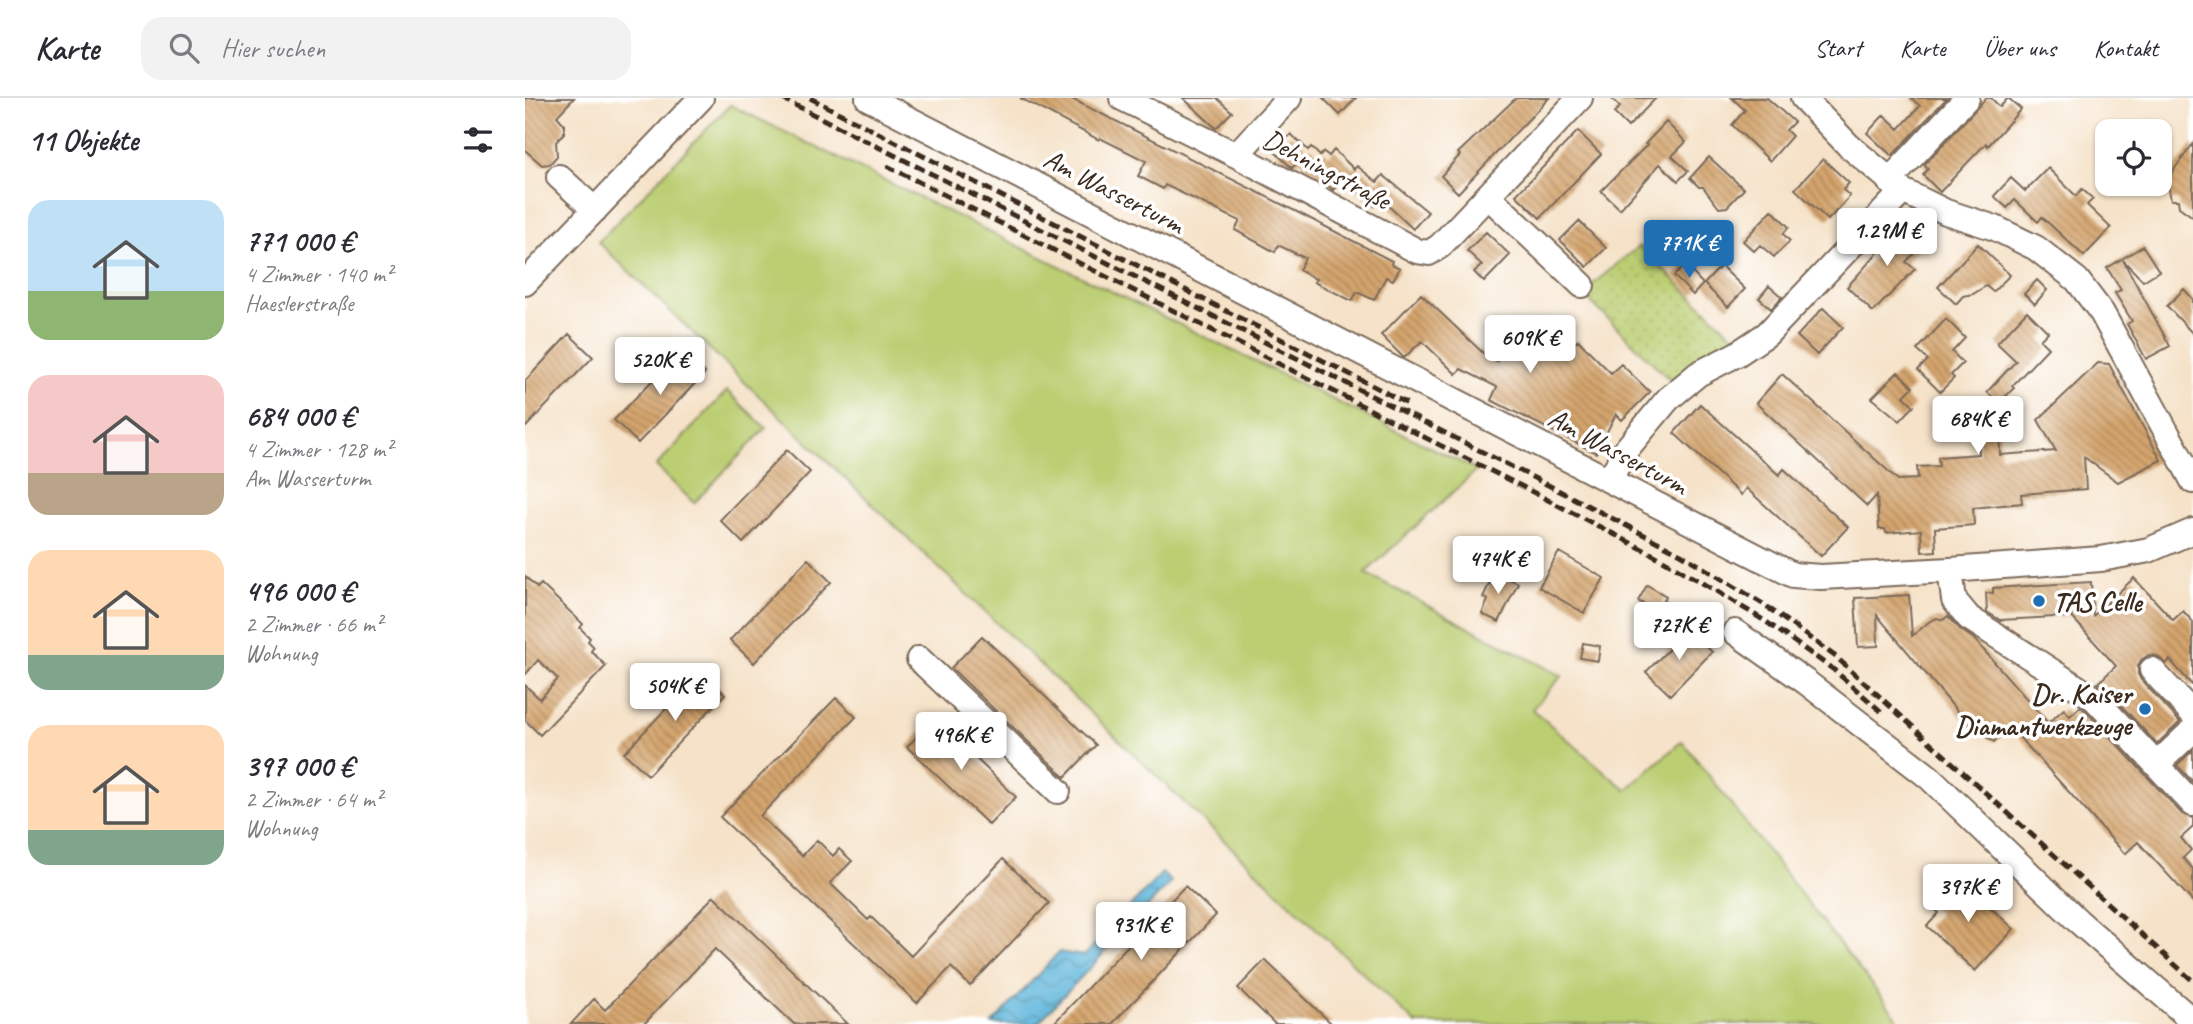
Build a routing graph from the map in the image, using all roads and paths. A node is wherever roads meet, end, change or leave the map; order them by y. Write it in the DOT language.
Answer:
graph roads {
  1 [pos="702,98"];
  2 [pos="868,98"];
  3 [pos="1122,98"];
  4 [pos="1289,98"];
  5 [pos="1580,98"];
  6 [pos="1803,98"];
  7 [pos="1967,98"];
  8 [pos="1236,155"];
  9 [pos="559,177"];
  10 [pos="1896,186"];
  11 [pos="1488,196"];
  12 [pos="595,210"];
  13 [pos="525,283"];
  14 [pos="1583,285"];
  15 [pos="1610,480"];
  16 [pos="2193,481"];
  17 [pos="2193,531"];
  18 [pos="1950,570"];
  19 [pos="1735,632"];
  20 [pos="919,659"];
  21 [pos="2153,670"];
  22 [pos="2193,714"];
  23 [pos="2193,730"];
  24 [pos="2157,764"];
  25 [pos="1058,791"];
  26 [pos="2193,804"];
  27 [pos="2193,1021"];
  1 -- 12 [label="street"];
  2 -- 15 [label="street, Am Wasserturm"];
  3 -- 8 [label="street, Dehningstraße"];
  4 -- 8 [label="street"];
  5 -- 11 [label="street"];
  6 -- 10 [label="street"];
  7 -- 10 [label="street"];
  8 -- 11 [label="street, Dehningstraße"];
  9 -- 12 [label="street"];
  10 -- 15 [label="street"];
  10 -- 16 [label="street"];
  11 -- 14 [label="street"];
  12 -- 13 [label="street"];
  15 -- 18 [label="street, Am Wasserturm"];
  17 -- 18 [label="street, Am Wasserturm"];
  18 -- 24 [label="street"];
  19 -- 27 [label="street"];
  20 -- 25 [label="street"];
  21 -- 22 [label="street"];
  23 -- 24 [label="street"];
  24 -- 26 [label="street"];
}
